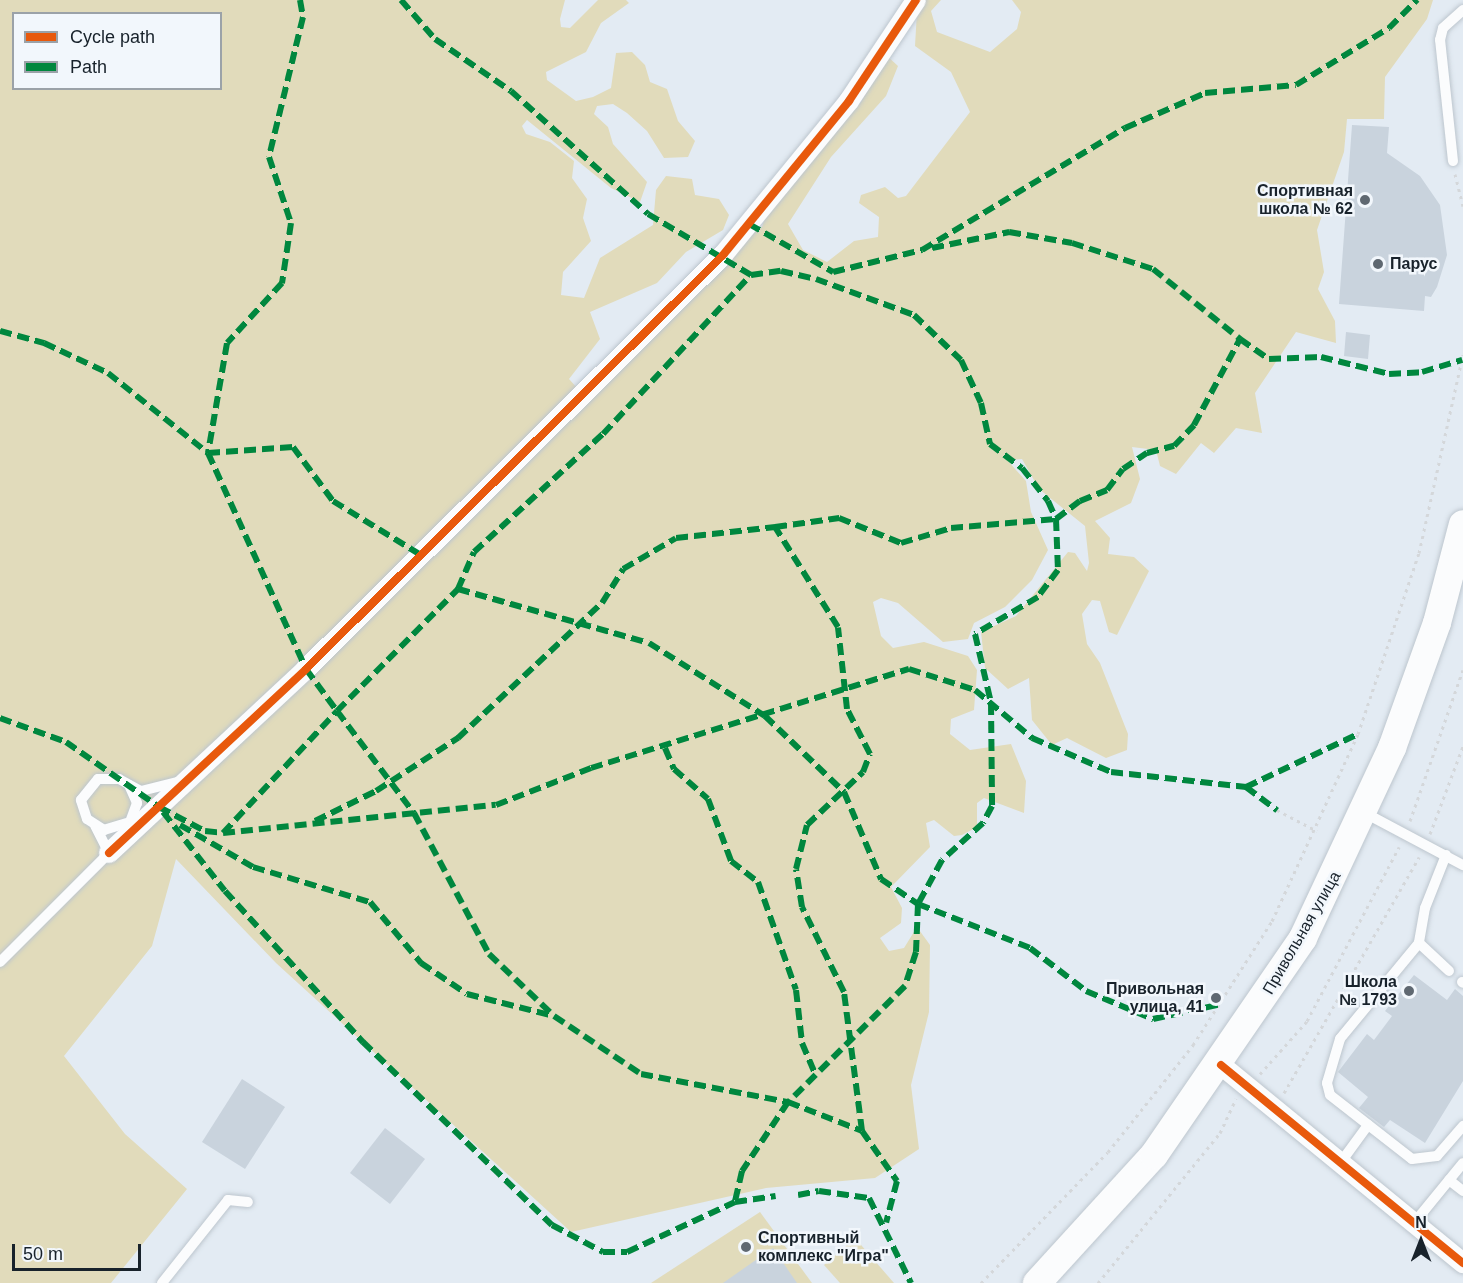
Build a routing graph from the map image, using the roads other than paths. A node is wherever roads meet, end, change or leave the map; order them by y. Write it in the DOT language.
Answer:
graph roads {
  1 [pos="916,0"];
  2 [pos="1463,10"];
  3 [pos="1453,161"];
  4 [pos="1463,524"];
  5 [pos="1459,561"];
  6 [pos="195,771"];
  7 [pos="129,785"];
  8 [pos="1365,813"];
  9 [pos="94,826"];
  10 [pos="110,854"];
  11 [pos="1446,855"];
  12 [pos="1463,865"];
  13 [pos="1419,943"];
  14 [pos="0,962"];
  15 [pos="1449,970"];
  16 [pos="1221,1065"];
  17 [pos="1368,1125"];
  18 [pos="1463,1126"];
  19 [pos="1341,1162"];
  20 [pos="1463,1163"];
  21 [pos="1449,1180"];
  22 [pos="1463,1191"];
  23 [pos="248,1202"];
  24 [pos="1414,1222"];
  25 [pos="1463,1263"];
  26 [pos="162,1283"];
  27 [pos="1037,1283"];
  1 -- 6 [label="street"];
  2 -- 3 [label="lane"];
  4 -- 5 [label="main road, Привольная улица"];
  5 -- 8 [label="main road, Привольная улица"];
  6 -- 7 [label="lane"];
  6 -- 10 [label="street"];
  7 -- 9 [label="lane"];
  7 -- 9 [label="lane"];
  8 -- 11 [label="lane"];
  8 -- 16 [label="main road, Привольная улица"];
  9 -- 10 [label="lane"];
  10 -- 14 [label="lane"];
  11 -- 12 [label="lane"];
  11 -- 13 [label="lane"];
  13 -- 15 [label="lane"];
  13 -- 17 [label="lane"];
  16 -- 19 [label="street"];
  16 -- 27 [label="main road, Привольная улица"];
  17 -- 18 [label="lane"];
  17 -- 19 [label="lane"];
  19 -- 24 [label="street"];
  20 -- 21 [label="lane"];
  21 -- 22 [label="lane"];
  21 -- 24 [label="lane"];
  23 -- 26 [label="lane"];
  24 -- 25 [label="street"];
}
